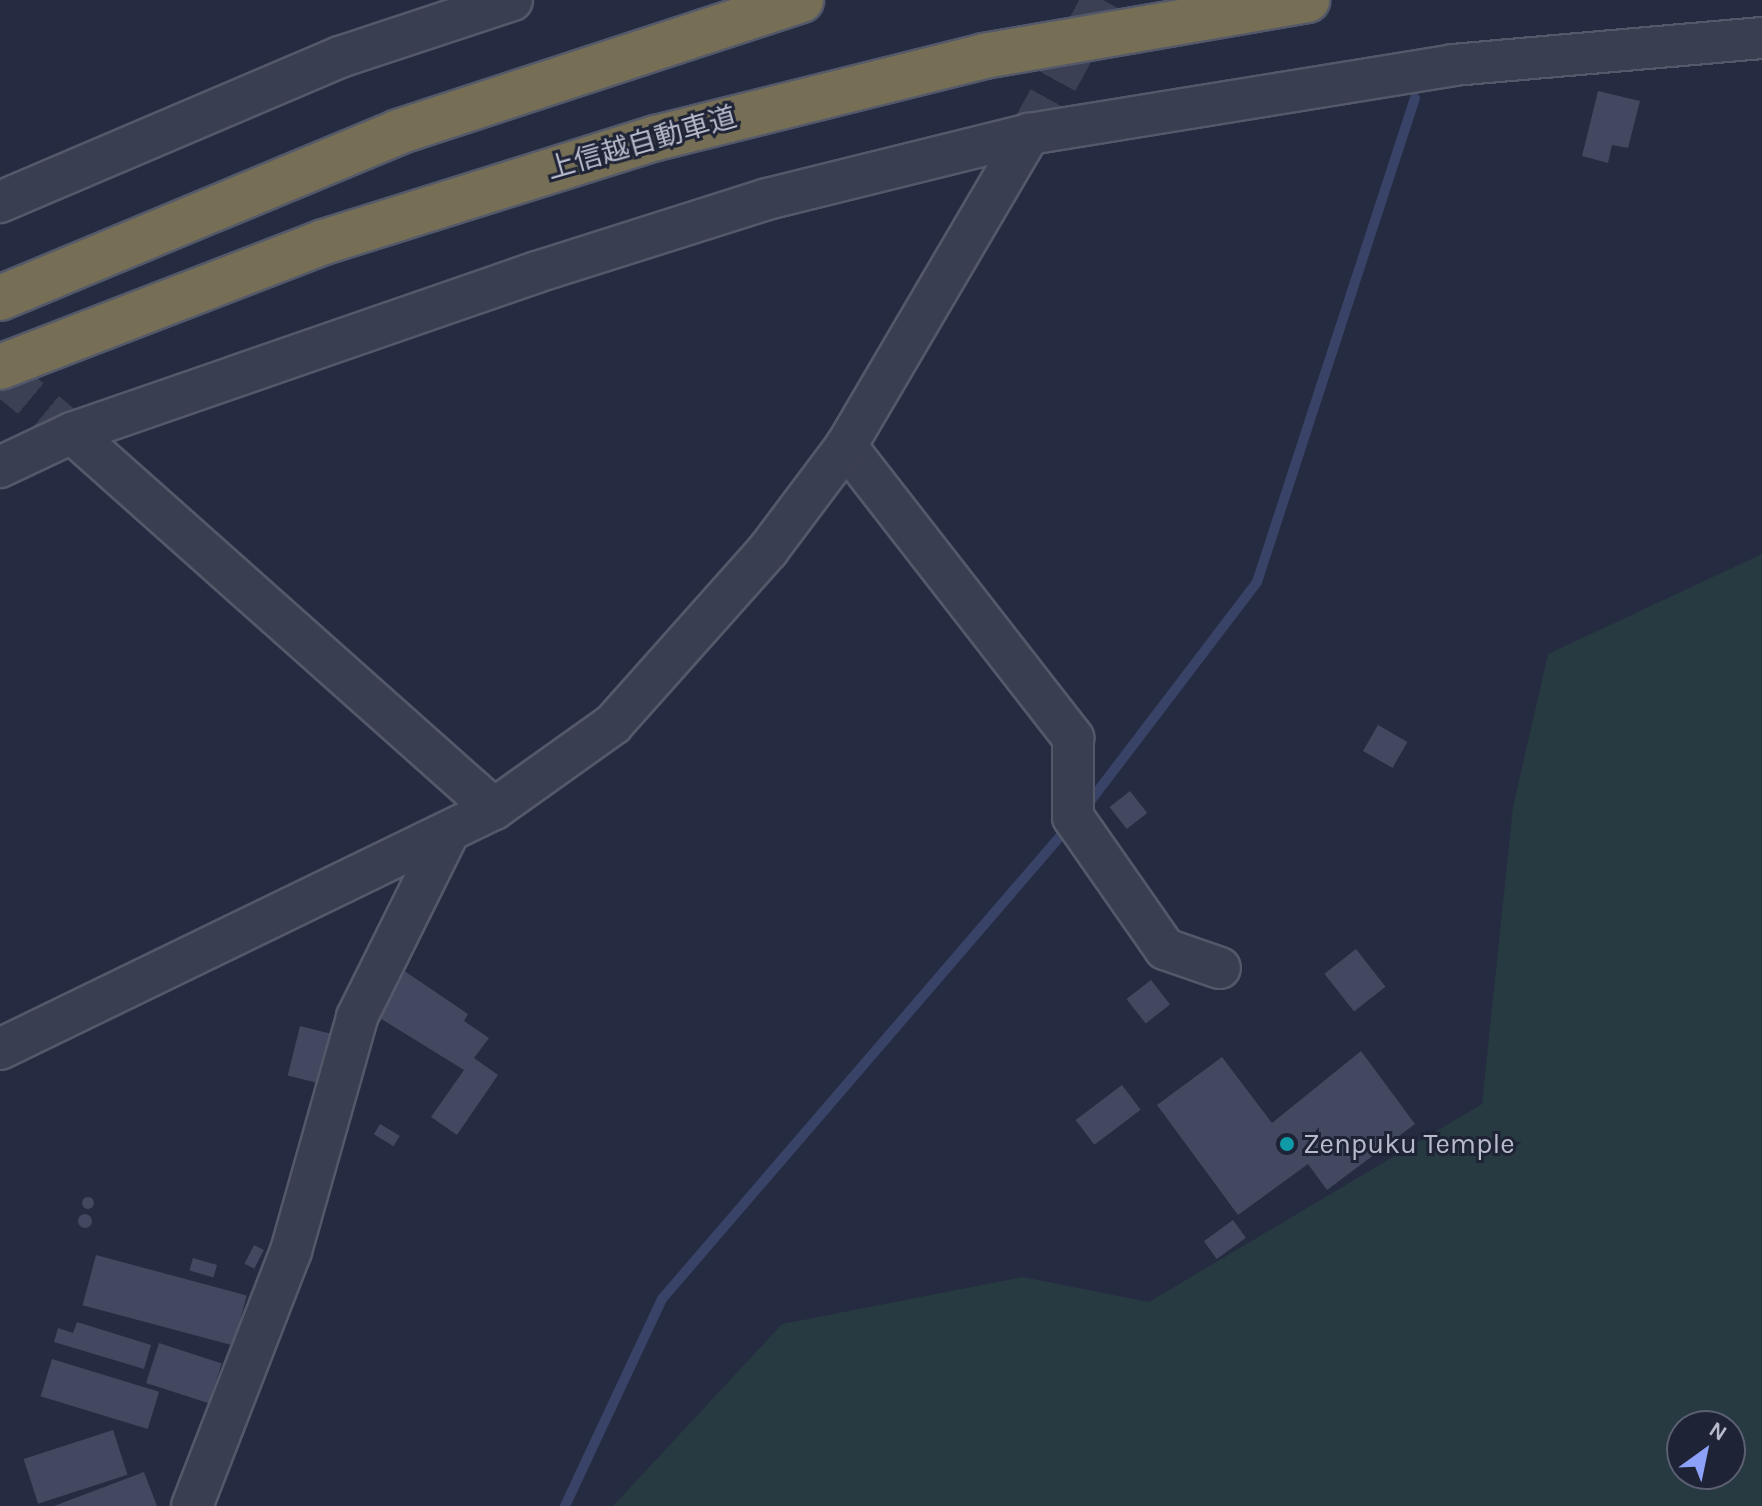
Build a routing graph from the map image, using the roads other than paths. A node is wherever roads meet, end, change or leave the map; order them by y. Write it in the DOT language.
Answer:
graph roads {
  1 [pos="512,0"];
  2 [pos="801,0"];
  3 [pos="1307,0"];
  4 [pos="1762,38"];
  5 [pos="1029,134"];
  6 [pos="0,202"];
  7 [pos="0,298"];
  8 [pos="0,367"];
  9 [pos="72,433"];
  10 [pos="846,446"];
  11 [pos="0,467"];
  12 [pos="494,809"];
  13 [pos="449,832"];
  14 [pos="1220,968"];
  15 [pos="0,1049"];
  16 [pos="192,1506"];
  1 -- 6 [label="street"];
  2 -- 7 [label="highway"];
  3 -- 8 [label="highway, 上信越自動車道"];
  4 -- 5 [label="street"];
  5 -- 9 [label="street"];
  5 -- 10 [label="street"];
  9 -- 11 [label="street"];
  9 -- 12 [label="street"];
  10 -- 12 [label="street"];
  10 -- 14 [label="street"];
  12 -- 13 [label="street"];
  13 -- 15 [label="street"];
  13 -- 16 [label="street"];
}
